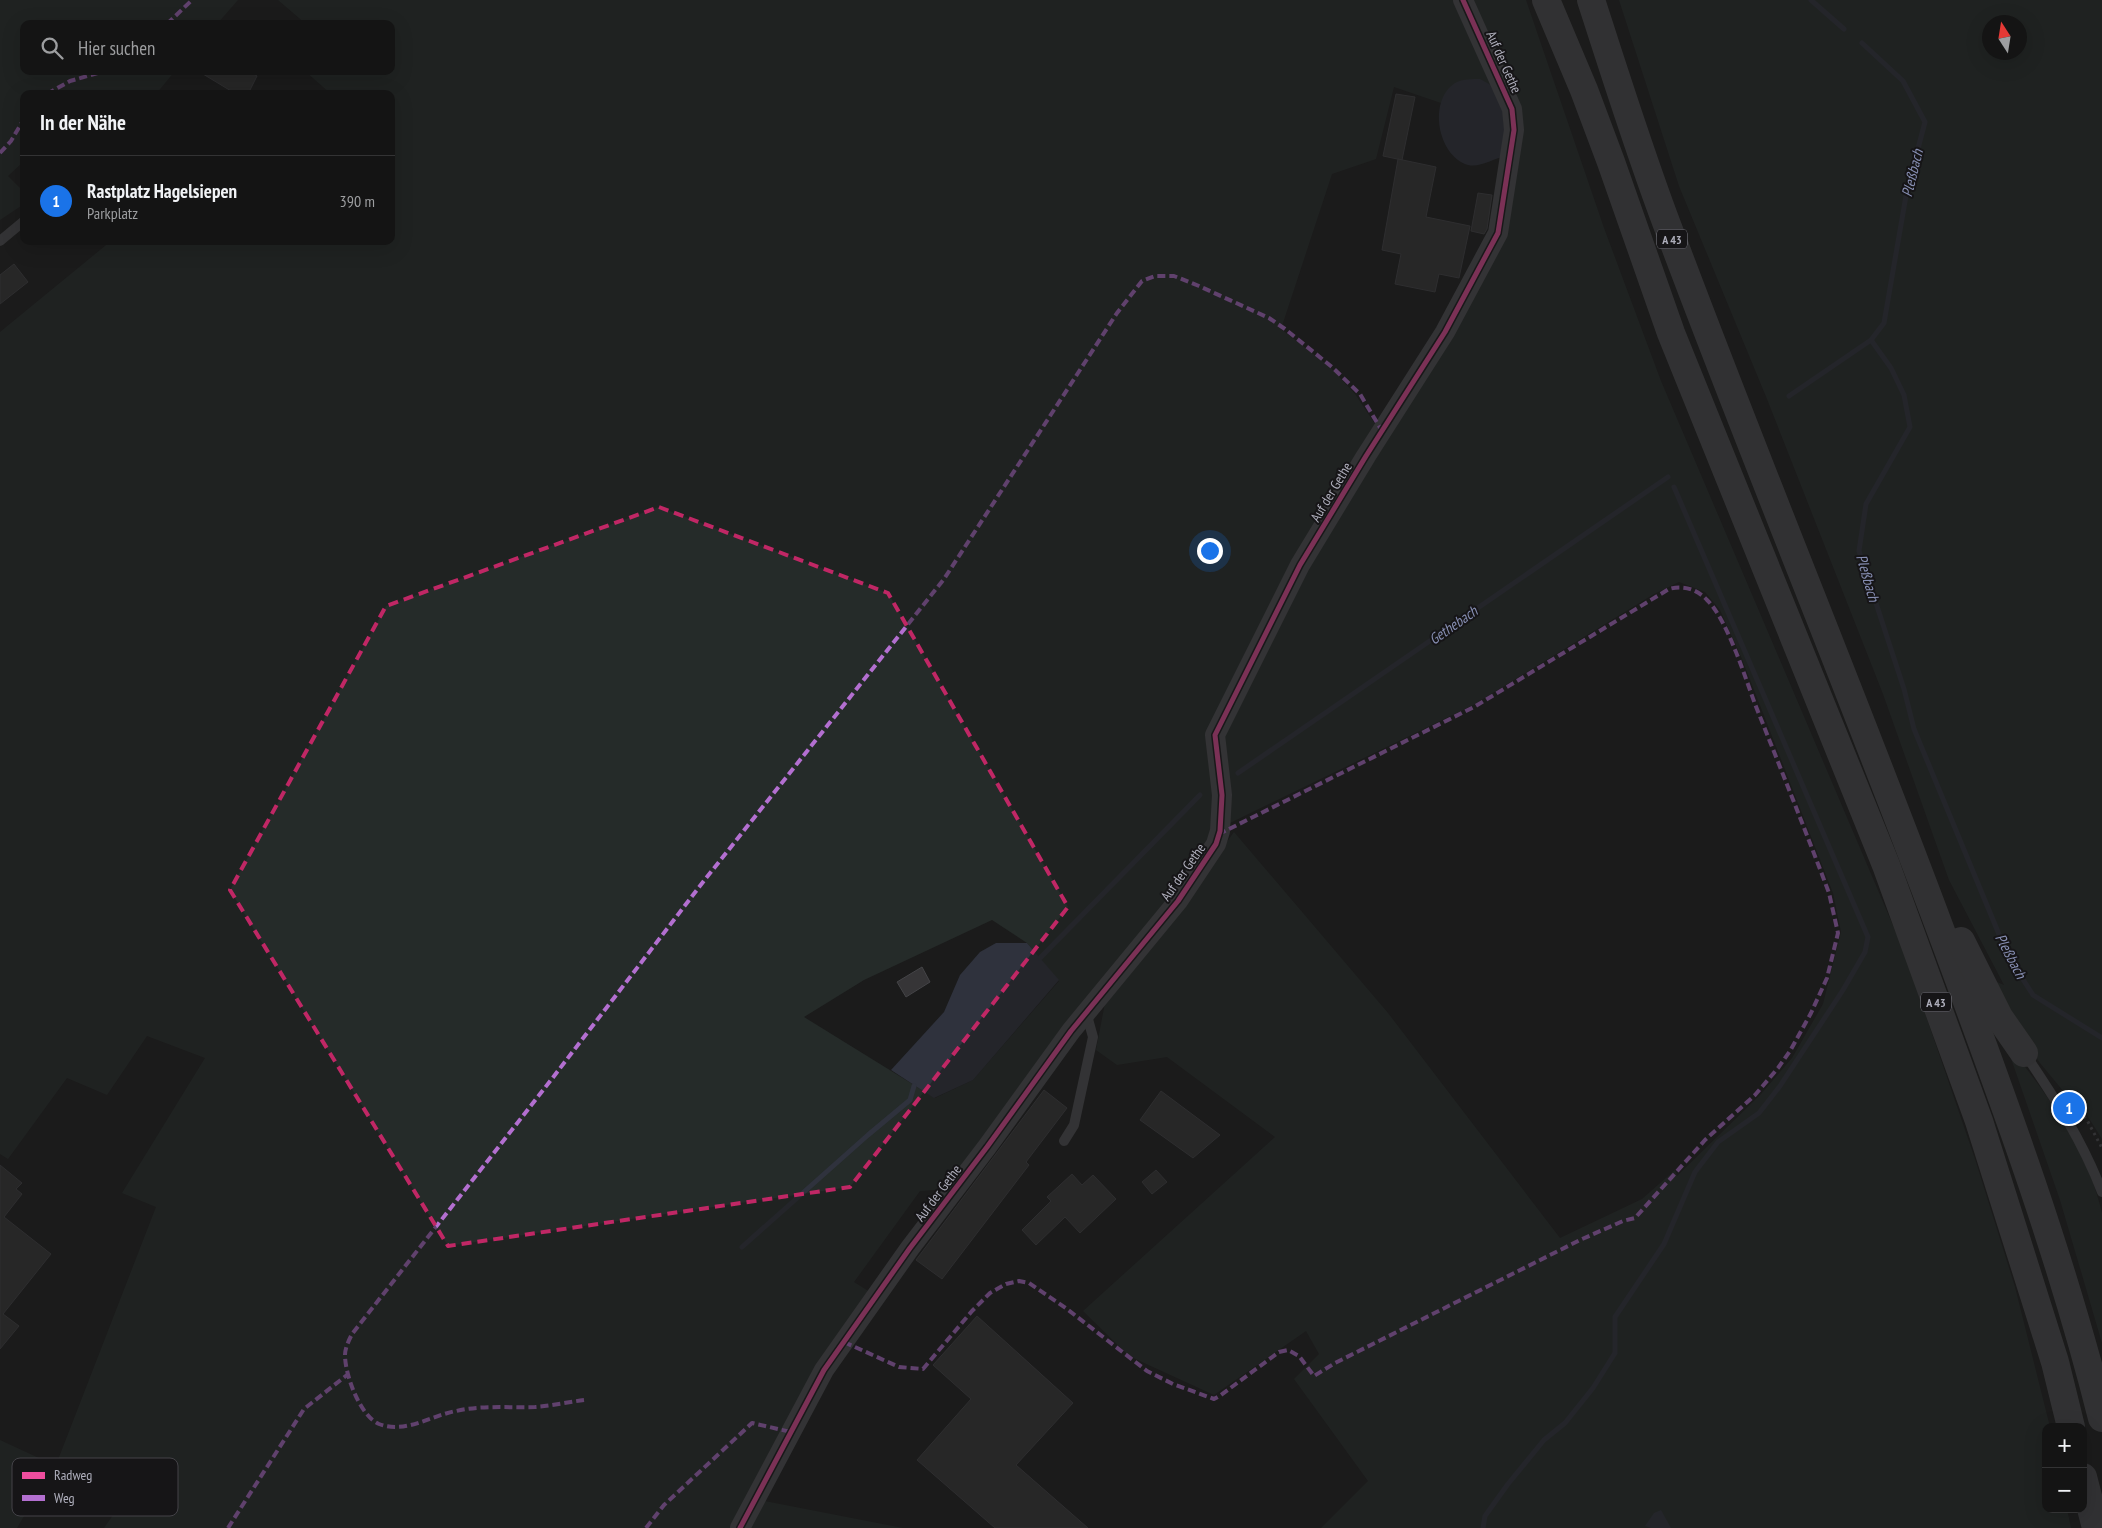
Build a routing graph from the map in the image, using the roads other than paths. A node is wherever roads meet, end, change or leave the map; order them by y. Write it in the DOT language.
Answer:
graph roads {
  1 [pos="1463,0"];
  2 [pos="1546,0"];
  3 [pos="1557,0"];
  4 [pos="1591,1"];
  5 [pos="1584,90"];
  6 [pos="20,224"];
  7 [pos="0,241"];
  8 [pos="1891,796"];
  9 [pos="1086,1012"];
  10 [pos="2024,1052"];
  11 [pos="1064,1140"];
  12 [pos="2102,1192"];
  13 [pos="2102,1418"];
  14 [pos="2070,1423"];
  15 [pos="2087,1493"];
  16 [pos="740,1528"];
  17 [pos="2096,1528"];
  1 -- 9 [label="street, Auf der Gethe"];
  2 -- 5 [label="highway"];
  3 -- 5 [label="highway, A 43"];
  4 -- 8 [label="highway, A 43"];
  5 -- 14 [label="highway, A 43"];
  6 -- 7 [label="lane"];
  8 -- 10 [label="highway"];
  8 -- 13 [label="highway, A 43"];
  9 -- 11 [label="lane"];
  9 -- 16 [label="street, Auf der Gethe"];
  10 -- 12 [label="lane"];
  15 -- 17 [label="highway"];
}
